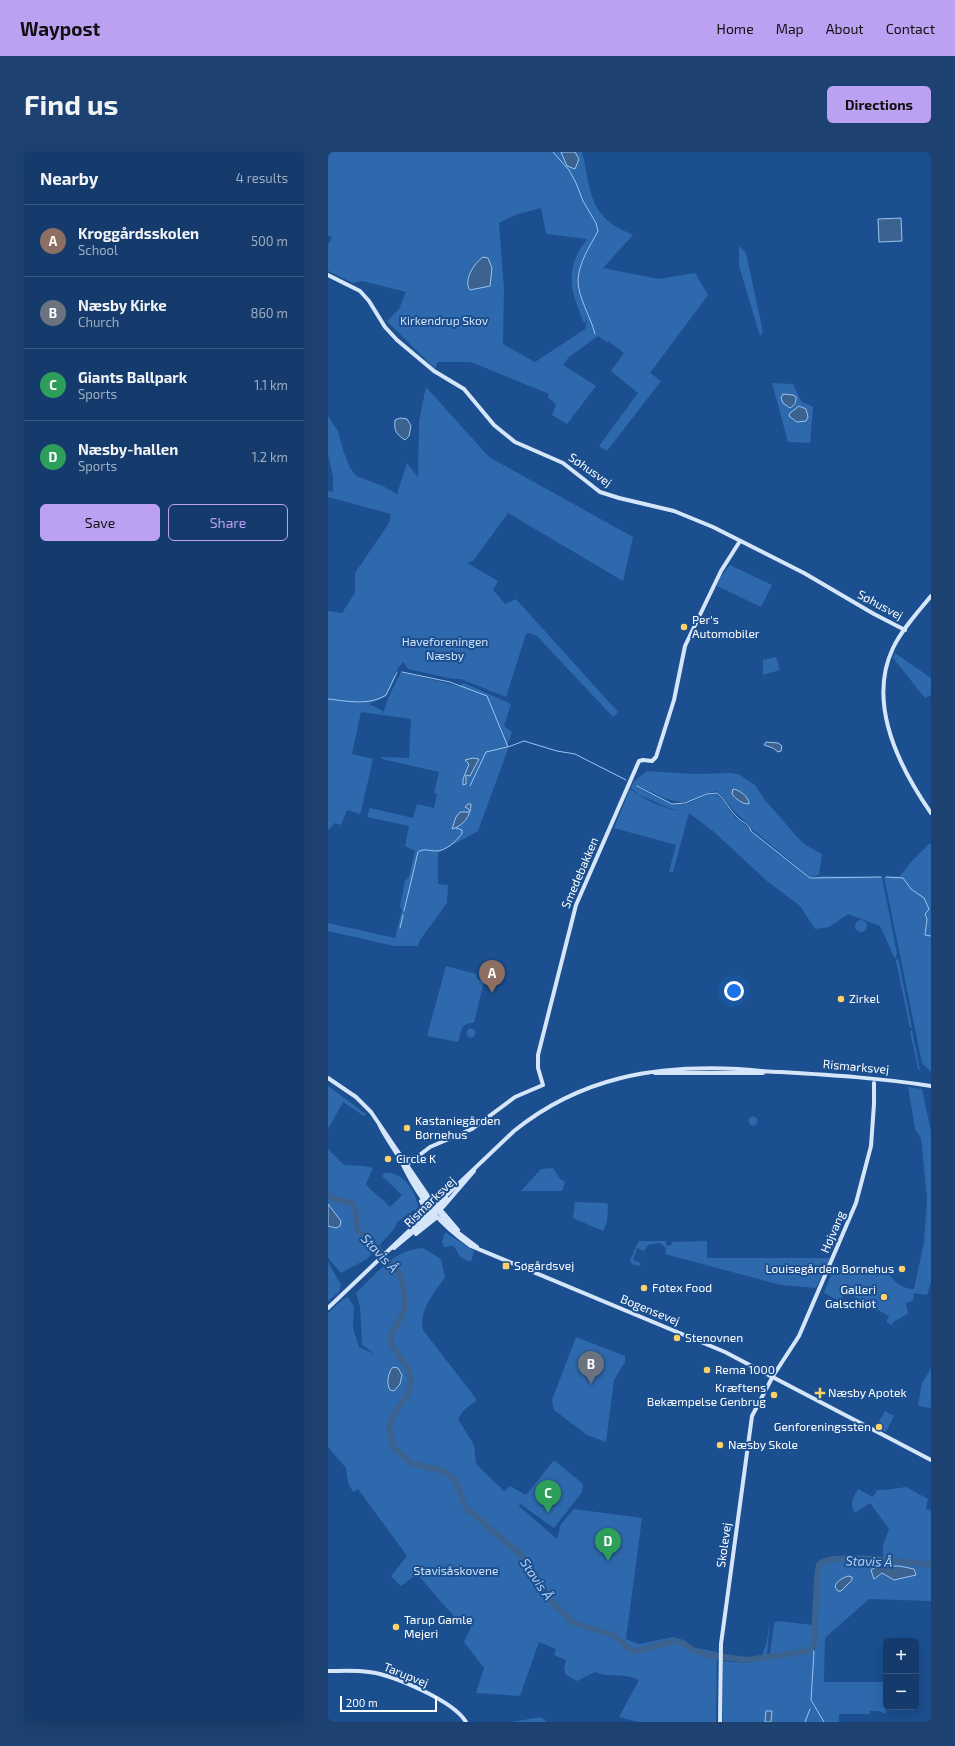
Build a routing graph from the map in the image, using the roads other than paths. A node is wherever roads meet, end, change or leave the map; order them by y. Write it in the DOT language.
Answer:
graph roads {
  1 [pos="328,275"];
  2 [pos="740,541"];
  3 [pos="931,596"];
  4 [pos="905,630"];
  5 [pos="931,813"];
  6 [pos="328,1078"];
  7 [pos="874,1083"];
  8 [pos="931,1086"];
  9 [pos="483,1161"];
  10 [pos="406,1165"];
  11 [pos="470,1172"];
  12 [pos="431,1200"];
  13 [pos="434,1211"];
  14 [pos="387,1253"];
  15 [pos="485,1253"];
  16 [pos="328,1308"];
  17 [pos="773,1376"];
  18 [pos="931,1460"];
  19 [pos="328,1671"];
  20 [pos="466,1722"];
  21 [pos="720,1722"];
  1 -- 2 [label="street, Søhusvej"];
  2 -- 4 [label="street, Søhusvej"];
  2 -- 10 [label="street, Smedebakken"];
  3 -- 4 [label="street"];
  4 -- 5 [label="street"];
  6 -- 10 [label="street, Bogensevej"];
  7 -- 17 [label="street, Højvang"];
  8 -- 9 [label="street, Rismarksvej"];
  9 -- 11 [label="street, Rismarksvej"];
  9 -- 13 [label="street, Rismarksvej"];
  10 -- 12 [label="street, Bogensevej"];
  10 -- 13 [label="street"];
  10 -- 13 [label="street, Bogensevej"];
  11 -- 12 [label="street"];
  11 -- 13 [label="street, Rismarksvej"];
  12 -- 13 [label="street, Bogensevej"];
  13 -- 14 [label="street, Rismarksvej"];
  13 -- 14 [label="street"];
  13 -- 15 [label="street, Bogensevej"];
  13 -- 15 [label="street, Bogensevej"];
  14 -- 16 [label="street, Rismarksvej"];
  15 -- 17 [label="street, Bogensevej"];
  17 -- 18 [label="street, Bogensevej"];
  17 -- 21 [label="street, Skolevej"];
  19 -- 20 [label="street, Tarupvej"];
}
